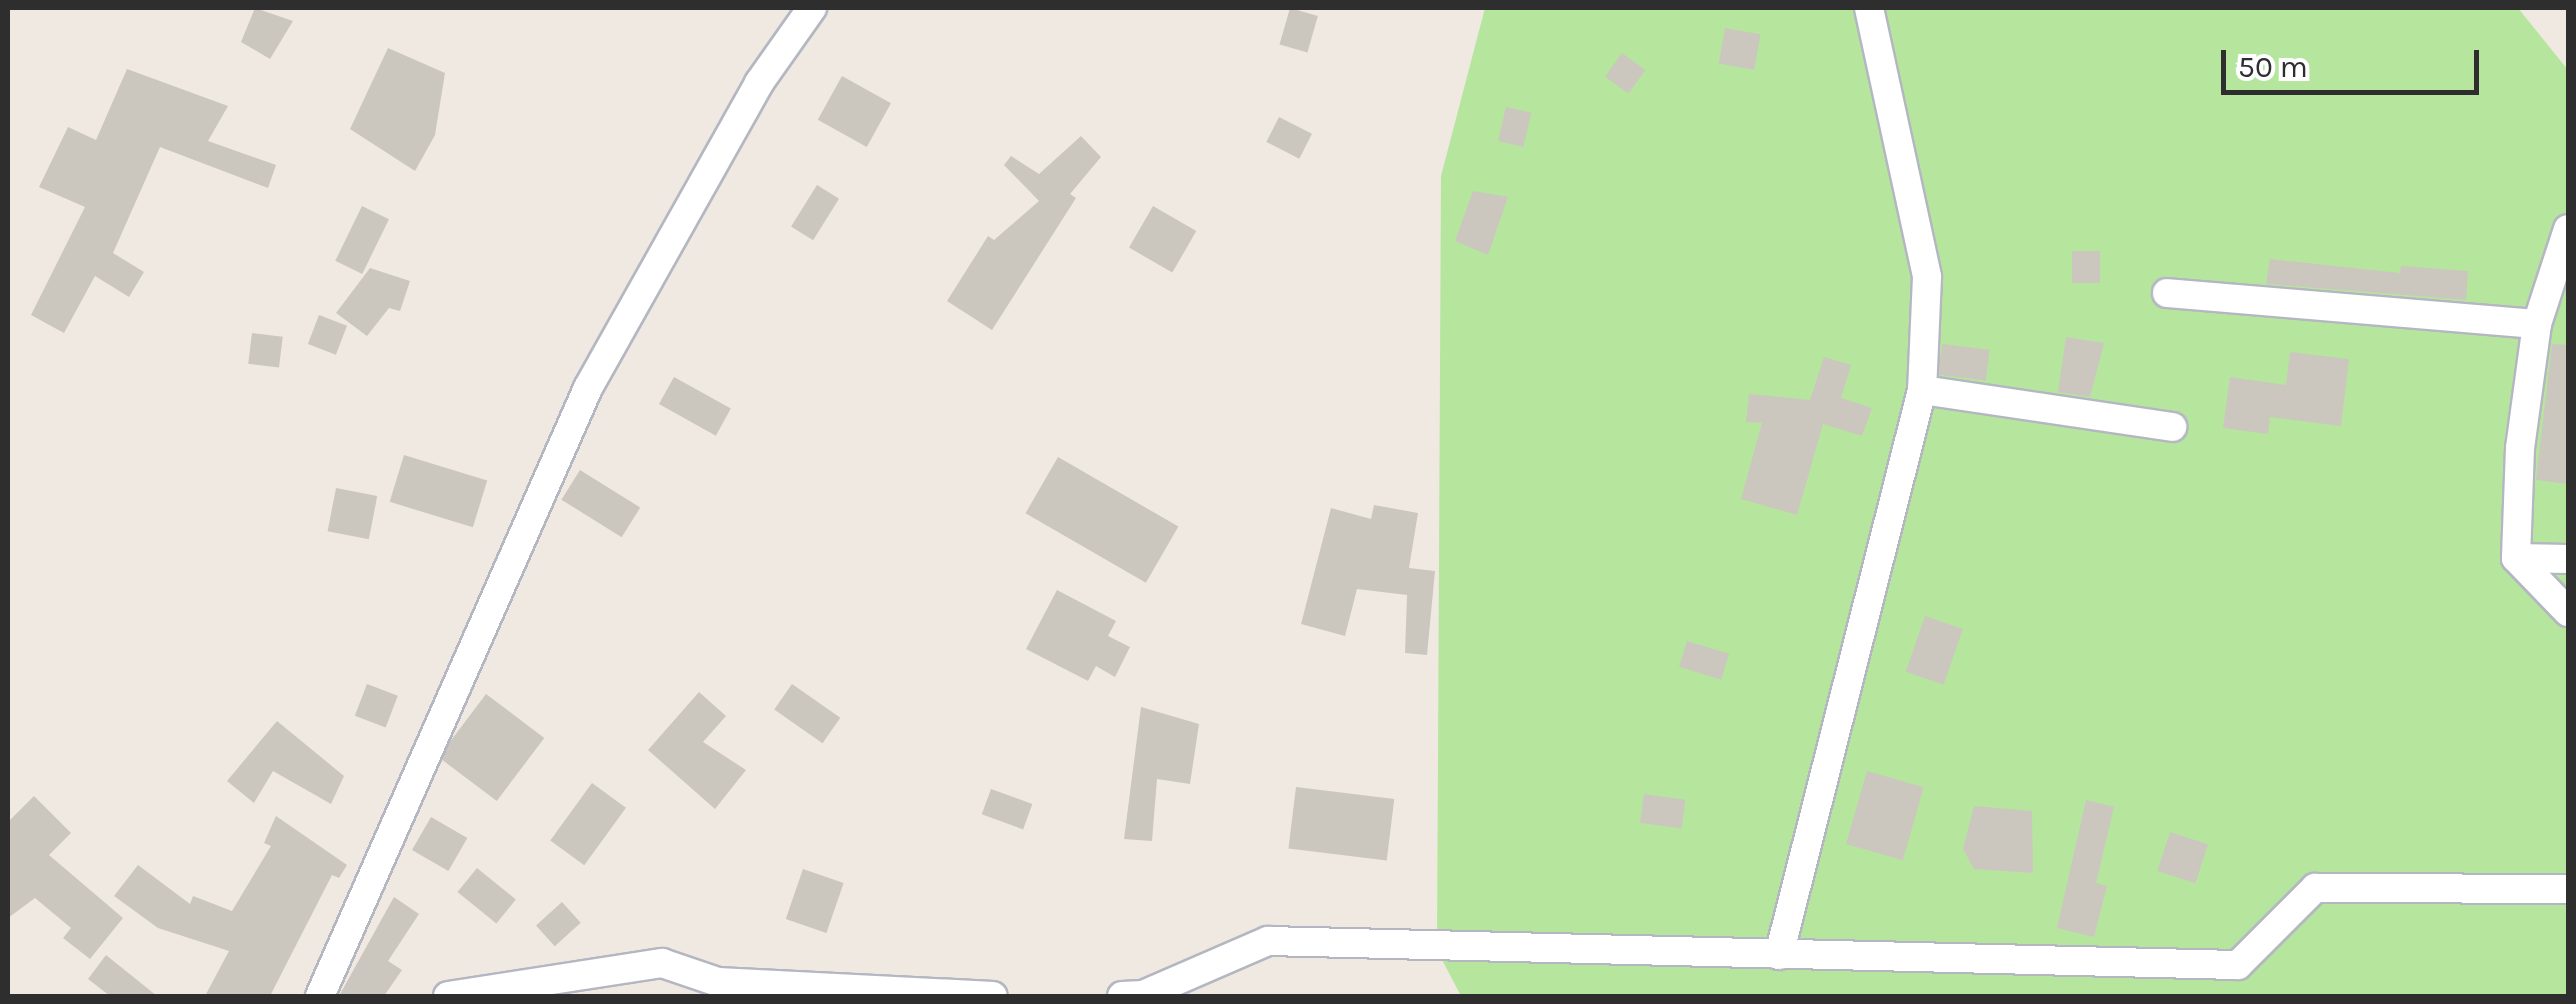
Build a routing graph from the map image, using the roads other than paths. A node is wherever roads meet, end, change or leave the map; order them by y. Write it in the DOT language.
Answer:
graph roads {
  1 [pos="812,8"];
  2 [pos="1868,8"];
  3 [pos="2568,229"];
  4 [pos="2167,293"];
  5 [pos="2538,324"];
  6 [pos="1922,390"];
  7 [pos="2172,428"];
  8 [pos="2516,558"];
  9 [pos="2568,559"];
  10 [pos="2568,612"];
  11 [pos="2568,889"];
  12 [pos="1779,955"];
  13 [pos="729,989"];
  14 [pos="320,996"];
  15 [pos="448,996"];
  16 [pos="993,996"];
  17 [pos="1122,996"];
  1 -- 14 [label="street"];
  2 -- 6 [label="street"];
  3 -- 5 [label="street"];
  4 -- 5 [label="street"];
  5 -- 8 [label="street"];
  6 -- 7 [label="street"];
  6 -- 12 [label="street"];
  8 -- 9 [label="street"];
  8 -- 10 [label="street"];
  11 -- 12 [label="street"];
  12 -- 17 [label="street"];
  13 -- 15 [label="street"];
  13 -- 16 [label="street"];
}
